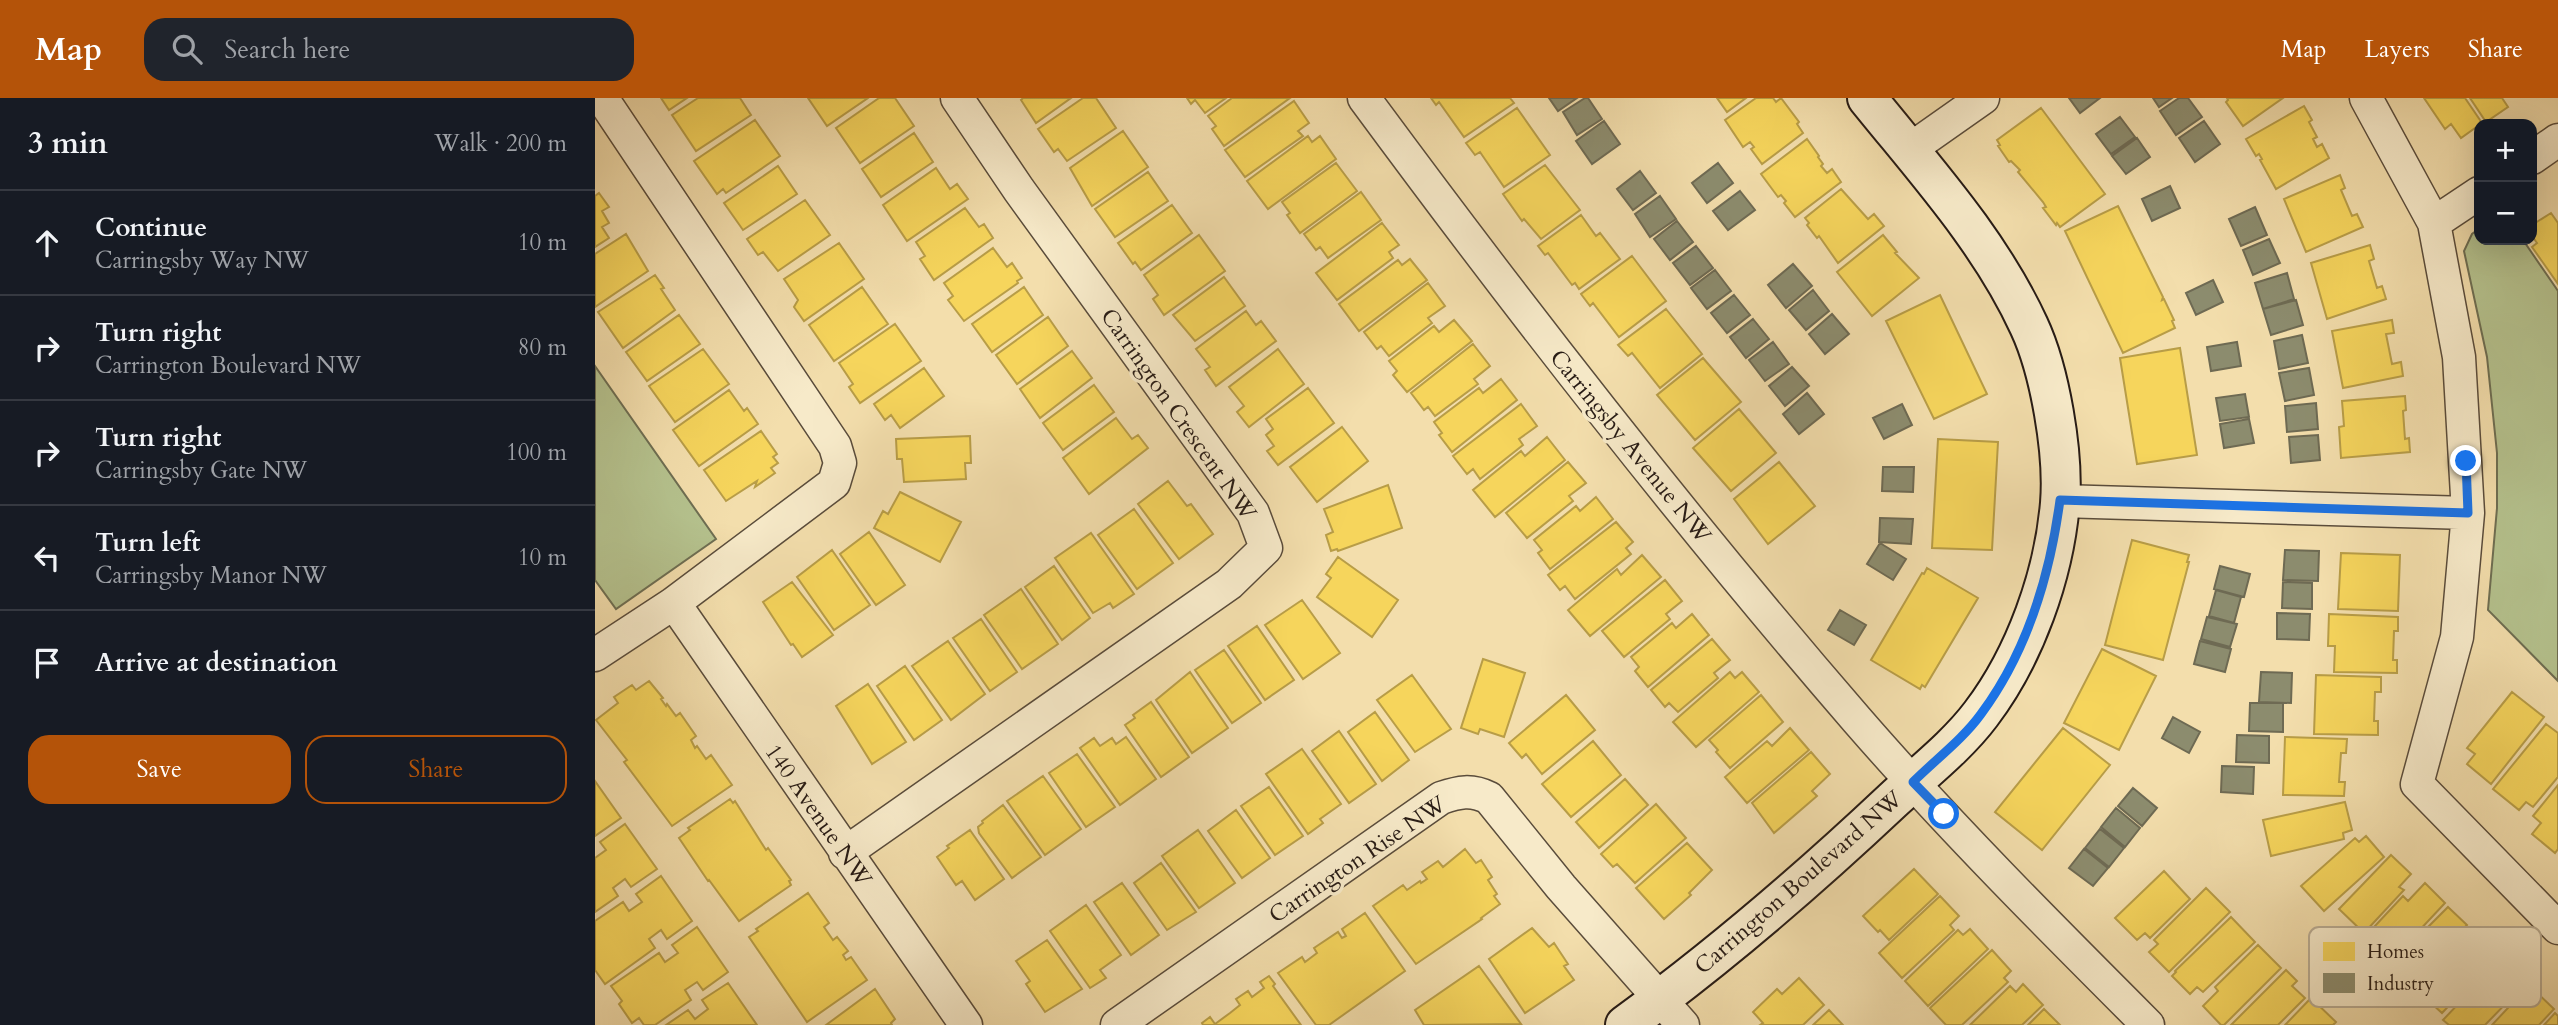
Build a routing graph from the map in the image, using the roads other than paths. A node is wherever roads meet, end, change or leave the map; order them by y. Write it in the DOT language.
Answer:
graph roads {
  1 [pos="602,98"];
  2 [pos="957,98"];
  3 [pos="1364,98"];
  4 [pos="1867,98"];
  5 [pos="1983,98"];
  6 [pos="2366,98"];
  7 [pos="2558,140"];
  8 [pos="1909,150"];
  9 [pos="2537,155"];
  10 [pos="2474,196"];
  11 [pos="2434,223"];
  12 [pos="2060,500"];
  13 [pos="2468,513"];
  14 [pos="674,603"];
  15 [pos="595,655"];
  16 [pos="1913,782"];
  17 [pos="845,853"];
  18 [pos="2558,928"];
  19 [pos="1671,1012"];
  20 [pos="967,1025"];
  21 [pos="1117,1025"];
  22 [pos="1625,1025"];
  23 [pos="2148,1025"];
  1 -- 14 [label="street"];
  2 -- 17 [label="street, Carrington Crescent NW"];
  3 -- 16 [label="street, Carringsby Avenue NW"];
  4 -- 8 [label="street, Carrington Boulevard NW"];
  5 -- 8 [label="street"];
  6 -- 11 [label="street"];
  7 -- 9 [label="street"];
  8 -- 12 [label="street, Carrington Boulevard NW"];
  10 -- 11 [label="street"];
  11 -- 13 [label="street"];
  12 -- 13 [label="street"];
  12 -- 16 [label="street, Carrington Boulevard NW"];
  13 -- 18 [label="street"];
  14 -- 15 [label="street"];
  14 -- 17 [label="street, 140 Avenue NW"];
  16 -- 19 [label="street, Carrington Boulevard NW"];
  16 -- 23 [label="street, Carringsby Avenue NW"];
  17 -- 20 [label="street, 140 Avenue NW"];
  19 -- 21 [label="street, Carrington Rise NW"];
  19 -- 22 [label="street, Carrington Boulevard NW"];
}
